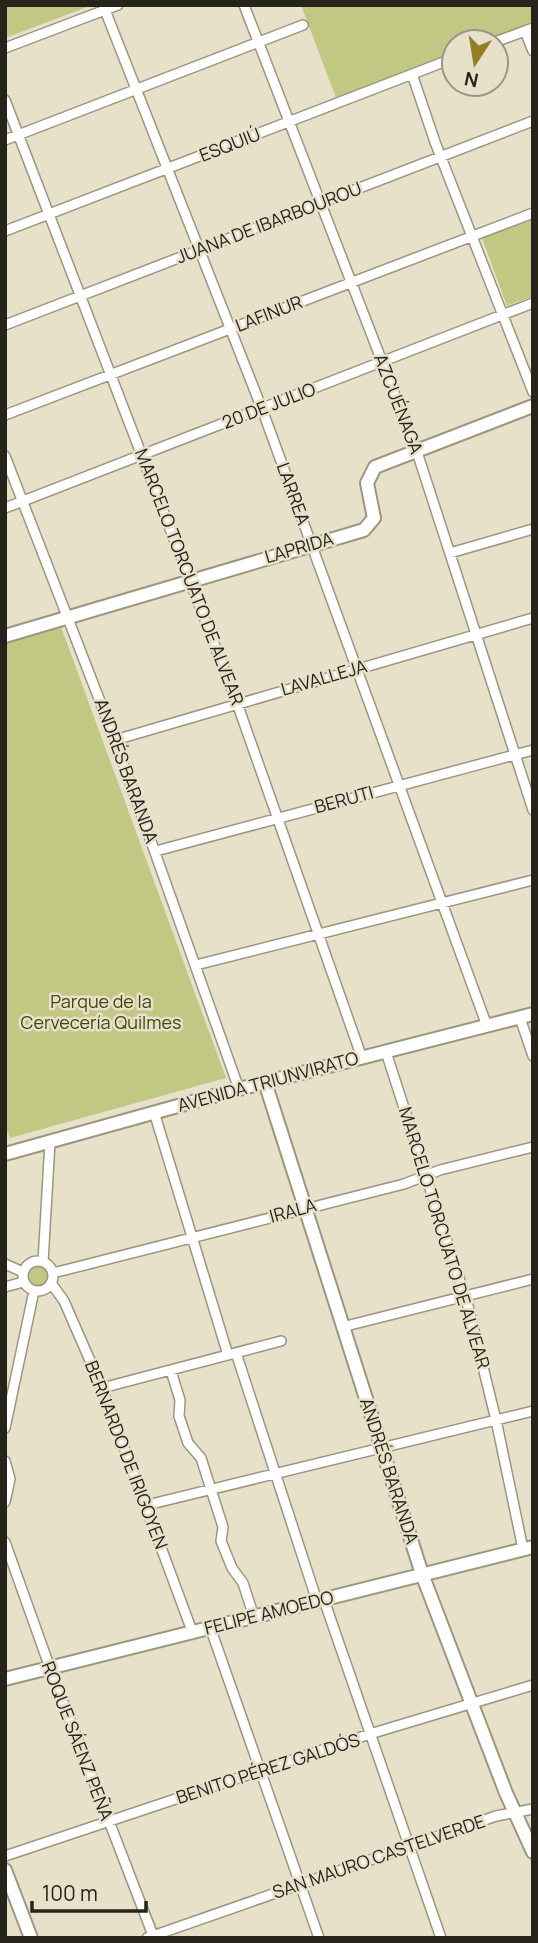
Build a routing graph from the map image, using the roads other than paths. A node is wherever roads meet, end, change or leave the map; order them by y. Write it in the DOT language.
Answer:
graph roads {
  1 [pos="118,5"];
  2 [pos="244,5"];
  3 [pos="104,8"];
  4 [pos="303,25"];
  5 [pos="529,29"];
  6 [pos="510,36"];
  7 [pos="258,41"];
  8 [pos="5,48"];
  9 [pos="533,51"];
  10 [pos="440,63"];
  11 [pos="412,74"];
  12 [pos="138,90"];
  13 [pos="5,100"];
  14 [pos="533,121"];
  15 [pos="289,122"];
  16 [pos="19,135"];
  17 [pos="5,140"];
  18 [pos="442,157"];
  19 [pos="168,168"];
  20 [pos="320,202"];
  21 [pos="533,213"];
  22 [pos="50,214"];
  23 [pos="5,231"];
  24 [pos="473,236"];
  25 [pos="199,250"];
  26 [pos="352,282"];
  27 [pos="82,295"];
  28 [pos="533,303"];
  29 [pos="504,314"];
  30 [pos="5,324"];
  31 [pos="230,329"];
  32 [pos="382,362"];
  33 [pos="113,375"];
  34 [pos="533,392"];
  35 [pos="533,406"];
  36 [pos="262,410"];
  37 [pos="5,415"];
  38 [pos="417,452"];
  39 [pos="143,454"];
  40 [pos="5,456"];
  41 [pos="23,501"];
  42 [pos="5,508"];
  43 [pos="533,529"];
  44 [pos="312,545"];
  45 [pos="450,553"];
  46 [pos="191,580"];
  47 [pos="68,617"];
  48 [pos="533,618"];
  49 [pos="476,635"];
  50 [pos="5,636"];
  51 [pos="358,668"];
  52 [pos="237,703"];
  53 [pos="115,740"];
  54 [pos="533,750"];
  55 [pos="516,754"];
  56 [pos="399,785"];
  57 [pos="533,810"];
  58 [pos="277,817"];
  59 [pos="156,851"];
  60 [pos="533,880"];
  61 [pos="442,904"];
  62 [pos="318,935"];
  63 [pos="196,965"];
  64 [pos="527,1016"];
  65 [pos="487,1026"];
  66 [pos="386,1052"];
  67 [pos="533,1056"];
  68 [pos="362,1058"];
  69 [pos="265,1082"];
  70 [pos="239,1088"];
  71 [pos="154,1112"];
  72 [pos="50,1142"];
  73 [pos="533,1147"];
  74 [pos="5,1154"];
  75 [pos="427,1176"];
  76 [pos="306,1207"];
  77 [pos="194,1237"];
  78 [pos="43,1262"];
  79 [pos="5,1264"];
  80 [pos="23,1277"];
  81 [pos="52,1278"];
  82 [pos="533,1279"];
  83 [pos="5,1287"];
  84 [pos="34,1291"];
  85 [pos="465,1296"];
  86 [pos="342,1327"];
  87 [pos="281,1341"];
  88 [pos="232,1354"];
  89 [pos="170,1371"];
  90 [pos="102,1388"];
  91 [pos="533,1411"];
  92 [pos="496,1420"];
  93 [pos="5,1428"];
  94 [pos="381,1448"];
  95 [pos="5,1461"];
  96 [pos="276,1475"];
  97 [pos="212,1491"];
  98 [pos="5,1502"];
  99 [pos="147,1506"];
  100 [pos="5,1542"];
  101 [pos="528,1548"];
  102 [pos="422,1574"];
  103 [pos="321,1601"];
  104 [pos="254,1617"];
  105 [pos="210,1627"];
  106 [pos="192,1631"];
  107 [pos="50,1668"];
  108 [pos="5,1679"];
  109 [pos="533,1685"];
  110 [pos="471,1703"];
  111 [pos="370,1734"];
  112 [pos="260,1771"];
  113 [pos="533,1809"];
  114 [pos="514,1812"];
  115 [pos="108,1822"];
  116 [pos="409,1846"];
  117 [pos="533,1852"];
  118 [pos="5,1856"];
  119 [pos="5,1870"];
  120 [pos="300,1885"];
  121 [pos="152,1937"];
  122 [pos="31,1938"];
  123 [pos="319,1938"];
  124 [pos="441,1938"];
  1 -- 3 [label="street"];
  2 -- 7 [label="street, AZCUÉNAGA"];
  3 -- 8 [label="street"];
  3 -- 12 [label="street, LARREA"];
  4 -- 7 [label="street"];
  5 -- 6 [label="street"];
  5 -- 9 [label="street"];
  7 -- 12 [label="street"];
  7 -- 15 [label="street, AZCUÉNAGA"];
  10 -- 11 [label="street, ESQUIÚ"];
  11 -- 15 [label="street, ESQUIÚ"];
  11 -- 18 [label="street"];
  12 -- 16 [label="street"];
  12 -- 19 [label="street, LARREA"];
  13 -- 16 [label="street, MARCELO TORCUATO DE ALVEAR"];
  14 -- 18 [label="street, JUANA DE IBARBOUROU"];
  15 -- 19 [label="street, ESQUIÚ"];
  15 -- 20 [label="street, AZCUÉNAGA"];
  16 -- 17 [label="street"];
  16 -- 22 [label="street, MARCELO TORCUATO DE ALVEAR"];
  18 -- 20 [label="street, JUANA DE IBARBOUROU"];
  18 -- 24 [label="street"];
  19 -- 22 [label="street, ESQUIÚ"];
  19 -- 25 [label="street, LARREA"];
  20 -- 25 [label="street, JUANA DE IBARBOUROU"];
  20 -- 26 [label="street, AZCUÉNAGA"];
  21 -- 24 [label="street, LAFINUR"];
  22 -- 23 [label="street, ESQUIÚ"];
  22 -- 27 [label="street, MARCELO TORCUATO DE ALVEAR"];
  24 -- 26 [label="street, LAFINUR"];
  24 -- 29 [label="street"];
  25 -- 27 [label="street, JUANA DE IBARBOUROU"];
  25 -- 31 [label="street, LARREA"];
  26 -- 31 [label="street, LAFINUR"];
  26 -- 32 [label="street, AZCUÉNAGA"];
  27 -- 30 [label="street, JUANA DE IBARBOUROU"];
  27 -- 33 [label="street, MARCELO TORCUATO DE ALVEAR"];
  28 -- 29 [label="street, 20 DE JULIO"];
  29 -- 32 [label="street, 20 DE JULIO"];
  29 -- 34 [label="street"];
  31 -- 33 [label="street, LAFINUR"];
  31 -- 36 [label="street, LARREA"];
  32 -- 36 [label="street, 20 DE JULIO"];
  32 -- 38 [label="street, AZCUÉNAGA"];
  33 -- 37 [label="street, LAFINUR"];
  33 -- 39 [label="street, MARCELO TORCUATO DE ALVEAR"];
  35 -- 38 [label="main road, LAPRIDA"];
  36 -- 39 [label="street, 20 DE JULIO"];
  36 -- 44 [label="street, LARREA"];
  38 -- 44 [label="main road, LAPRIDA"];
  38 -- 45 [label="street, AZCUÉNAGA"];
  39 -- 41 [label="street, 20 DE JULIO"];
  39 -- 46 [label="street, MARCELO TORCUATO DE ALVEAR"];
  40 -- 41 [label="street, ANDRÉS BARANDA"];
  41 -- 42 [label="street, 20 DE JULIO"];
  41 -- 47 [label="street, ANDRÉS BARANDA"];
  43 -- 45 [label="street"];
  44 -- 46 [label="main road, LAPRIDA"];
  44 -- 51 [label="street, LARREA"];
  45 -- 49 [label="street, AZCUÉNAGA"];
  46 -- 47 [label="main road, LAPRIDA"];
  46 -- 52 [label="street, MARCELO TORCUATO DE ALVEAR"];
  47 -- 50 [label="main road, LAPRIDA"];
  47 -- 53 [label="street, ANDRÉS BARANDA"];
  48 -- 49 [label="street, LAVALLEJA"];
  49 -- 51 [label="street, LAVALLEJA"];
  49 -- 55 [label="street, AZCUÉNAGA"];
  51 -- 52 [label="street, LAVALLEJA"];
  51 -- 56 [label="street, LARREA"];
  52 -- 53 [label="street, LAVALLEJA"];
  52 -- 58 [label="street, MARCELO TORCUATO DE ALVEAR"];
  53 -- 59 [label="street, ANDRÉS BARANDA"];
  54 -- 55 [label="street, BERUTI"];
  55 -- 56 [label="street, BERUTI"];
  55 -- 57 [label="street, AZCUÉNAGA"];
  56 -- 58 [label="street, BERUTI"];
  56 -- 61 [label="street, LARREA"];
  58 -- 59 [label="street, BERUTI"];
  58 -- 62 [label="street, MARCELO TORCUATO DE ALVEAR"];
  59 -- 63 [label="street, ANDRÉS BARANDA"];
  60 -- 61 [label="street"];
  61 -- 62 [label="street"];
  61 -- 65 [label="street, LARREA"];
  62 -- 63 [label="street"];
  62 -- 68 [label="street, MARCELO TORCUATO DE ALVEAR"];
  63 -- 70 [label="street, ANDRÉS BARANDA"];
  64 -- 65 [label="main road, AVENIDA TRIUNVIRATO"];
  64 -- 67 [label="street"];
  65 -- 66 [label="main road, AVENIDA TRIUNVIRATO"];
  66 -- 68 [label="main road, AVENIDA TRIUNVIRATO"];
  66 -- 75 [label="street, MARCELO TORCUATO DE ALVEAR"];
  68 -- 69 [label="main road, AVENIDA TRIUNVIRATO"];
  69 -- 70 [label="main road, AVENIDA TRIUNVIRATO"];
  69 -- 76 [label="main road, ANDRÉS BARANDA"];
  70 -- 71 [label="main road, AVENIDA TRIUNVIRATO"];
  71 -- 72 [label="main road, AVENIDA TRIUNVIRATO"];
  71 -- 77 [label="street"];
  72 -- 74 [label="main road, AVENIDA TRIUNVIRATO"];
  72 -- 78 [label="street"];
  73 -- 75 [label="street, IRALA"];
  75 -- 76 [label="street, IRALA"];
  75 -- 85 [label="street, MARCELO TORCUATO DE ALVEAR"];
  76 -- 77 [label="street, IRALA"];
  76 -- 86 [label="main road, ANDRÉS BARANDA"];
  77 -- 81 [label="street, IRALA"];
  77 -- 88 [label="street"];
  78 -- 80 [label="street"];
  78 -- 81 [label="street"];
  79 -- 80 [label="street"];
  80 -- 83 [label="street"];
  80 -- 84 [label="street"];
  81 -- 84 [label="street"];
  81 -- 90 [label="street, BERNARDO DE IRIGOYEN"];
  82 -- 85 [label="street"];
  84 -- 93 [label="street"];
  85 -- 86 [label="street"];
  85 -- 92 [label="street, MARCELO TORCUATO DE ALVEAR"];
  86 -- 94 [label="main road, ANDRÉS BARANDA"];
  87 -- 88 [label="street"];
  88 -- 89 [label="street"];
  88 -- 96 [label="street"];
  89 -- 90 [label="street"];
  89 -- 97 [label="street"];
  90 -- 99 [label="street, BERNARDO DE IRIGOYEN"];
  91 -- 92 [label="street"];
  92 -- 94 [label="street"];
  92 -- 101 [label="street, MARCELO TORCUATO DE ALVEAR"];
  94 -- 96 [label="street"];
  94 -- 102 [label="main road, ANDRÉS BARANDA"];
  95 -- 98 [label="street"];
  96 -- 97 [label="street"];
  96 -- 103 [label="street"];
  97 -- 99 [label="street"];
  97 -- 104 [label="street"];
  99 -- 106 [label="street, BERNARDO DE IRIGOYEN"];
  100 -- 107 [label="street, ROQUE SÁENZ PEÑA"];
  101 -- 102 [label="main road, FELIPE AMOEDO"];
  102 -- 103 [label="main road, FELIPE AMOEDO"];
  102 -- 110 [label="main road, ANDRÉS BARANDA"];
  103 -- 104 [label="main road, FELIPE AMOEDO"];
  103 -- 111 [label="street"];
  104 -- 105 [label="main road, FELIPE AMOEDO"];
  105 -- 106 [label="main road, FELIPE AMOEDO"];
  105 -- 112 [label="street"];
  106 -- 107 [label="main road, FELIPE AMOEDO"];
  107 -- 108 [label="main road, FELIPE AMOEDO"];
  107 -- 115 [label="street, ROQUE SÁENZ PEÑA"];
  109 -- 110 [label="street, BENITO PÉREZ GALDÓS"];
  110 -- 111 [label="street, BENITO PÉREZ GALDÓS"];
  110 -- 114 [label="main road, ANDRÉS BARANDA"];
  111 -- 112 [label="street, BENITO PÉREZ GALDÓS"];
  111 -- 116 [label="street"];
  112 -- 115 [label="street, BENITO PÉREZ GALDÓS"];
  112 -- 120 [label="street"];
  113 -- 114 [label="street, SAN MAURO CASTELVERDE"];
  114 -- 116 [label="street, SAN MAURO CASTELVERDE"];
  114 -- 117 [label="main road, ANDRÉS BARANDA"];
  115 -- 118 [label="street, BENITO PÉREZ GALDÓS"];
  115 -- 121 [label="street, ROQUE SÁENZ PEÑA"];
  116 -- 120 [label="street, SAN MAURO CASTELVERDE"];
  116 -- 124 [label="street"];
  119 -- 122 [label="main road"];
  120 -- 121 [label="street, SAN MAURO CASTELVERDE"];
  120 -- 123 [label="street"];
}
